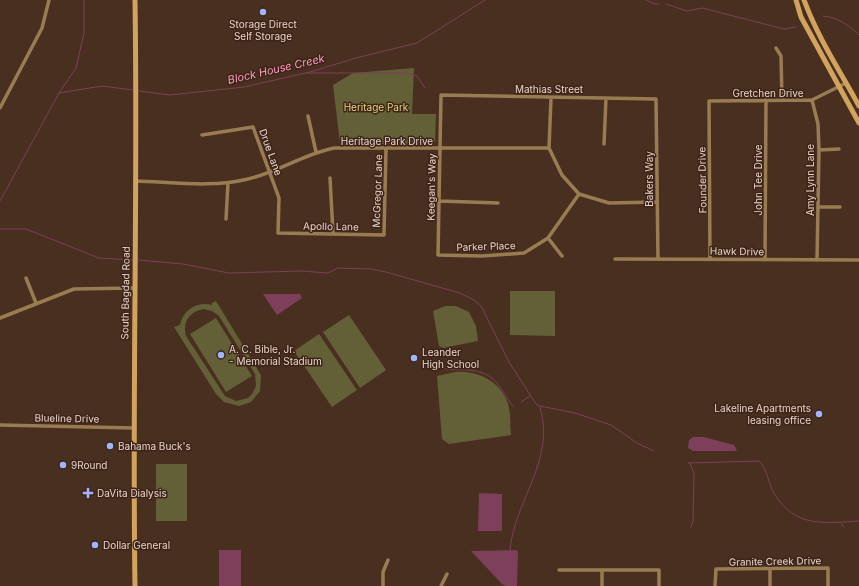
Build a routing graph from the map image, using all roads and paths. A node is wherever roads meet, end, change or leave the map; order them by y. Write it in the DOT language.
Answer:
graph roads {
  1 [pos="49,0"];
  2 [pos="135,0"];
  3 [pos="796,0"];
  4 [pos="804,0"];
  5 [pos="776,48"];
  6 [pos="846,83"];
  7 [pos="839,87"];
  8 [pos="441,94"];
  9 [pos="551,98"];
  10 [pos="606,98"];
  11 [pos="656,99"];
  12 [pos="766,100"];
  13 [pos="782,100"];
  14 [pos="812,100"];
  15 [pos="709,101"];
  16 [pos="859,106"];
  17 [pos="0,108"];
  18 [pos="308,116"];
  19 [pos="859,123"];
  20 [pos="202,135"];
  21 [pos="604,144"];
  22 [pos="386,148"];
  23 [pos="549,148"];
  24 [pos="440,149"];
  25 [pos="839,149"];
  26 [pos="818,150"];
  27 [pos="316,152"];
  28 [pos="269,172"];
  29 [pos="330,178"];
  30 [pos="135,181"];
  31 [pos="228,183"];
  32 [pos="579,194"];
  33 [pos="440,201"];
  34 [pos="657,202"];
  35 [pos="498,203"];
  36 [pos="818,207"];
  37 [pos="840,207"];
  38 [pos="226,219"];
  39 [pos="278,233"];
  40 [pos="332,233"];
  41 [pos="384,235"];
  42 [pos="548,238"];
  43 [pos="438,255"];
  44 [pos="562,256"];
  45 [pos="658,258"];
  46 [pos="614,259"];
  47 [pos="710,259"];
  48 [pos="765,259"];
  49 [pos="817,260"];
  50 [pos="859,260"];
  51 [pos="26,278"];
  52 [pos="134,288"];
  53 [pos="36,303"];
  54 [pos="0,318"];
  55 [pos="0,424"];
  56 [pos="134,428"];
  57 [pos="388,560"];
  58 [pos="770,569"];
  59 [pos="559,570"];
  60 [pos="602,571"];
  61 [pos="447,574"];
  62 [pos="135,586"];
  63 [pos="383,586"];
  64 [pos="440,586"];
  65 [pos="602,586"];
  66 [pos="659,586"];
  67 [pos="716,586"];
  68 [pos="770,586"];
  69 [pos="828,586"];
  1 -- 17 [label="street"];
  2 -- 30 [label="main road, South Bagdad Road"];
  3 -- 7 [label="main road"];
  4 -- 6 [label="main road"];
  5 -- 13 [label="street"];
  6 -- 7 [label="street, Gretchen Drive"];
  6 -- 16 [label="main road"];
  7 -- 14 [label="street, Gretchen Drive"];
  7 -- 19 [label="main road"];
  8 -- 9 [label="street, Mathias Street"];
  8 -- 24 [label="street, Keegan's Way"];
  9 -- 10 [label="street, Mathias Street"];
  9 -- 23 [label="street"];
  10 -- 11 [label="street, Mathias Street"];
  10 -- 21 [label="street"];
  11 -- 34 [label="street, Bakers Way"];
  12 -- 13 [label="street, Gretchen Drive"];
  12 -- 15 [label="street, Gretchen Drive"];
  12 -- 48 [label="street, John Tee Drive"];
  13 -- 14 [label="street, Gretchen Drive"];
  14 -- 26 [label="street, Amy Lynn Lane"];
  15 -- 47 [label="street, Founder Drive"];
  18 -- 27 [label="street"];
  20 -- 28 [label="street, Drue Lane"];
  22 -- 24 [label="street, Heritage Park Drive"];
  22 -- 27 [label="street, Heritage Park Drive"];
  22 -- 41 [label="street, McGregor Lane"];
  23 -- 24 [label="street, Heritage Park Drive"];
  23 -- 32 [label="street"];
  24 -- 33 [label="street, Keegan's Way"];
  25 -- 26 [label="street"];
  26 -- 36 [label="street, Amy Lynn Lane"];
  27 -- 28 [label="street, Heritage Park Drive"];
  28 -- 31 [label="street, Heritage Park Drive"];
  28 -- 39 [label="street, Drue Lane"];
  29 -- 40 [label="street"];
  30 -- 31 [label="street, Heritage Park Drive"];
  30 -- 52 [label="main road, South Bagdad Road"];
  31 -- 38 [label="street"];
  32 -- 34 [label="street"];
  32 -- 42 [label="street, Parker Place"];
  33 -- 35 [label="street"];
  33 -- 43 [label="street, Keegan's Way"];
  34 -- 45 [label="street, Bakers Way"];
  36 -- 37 [label="street"];
  36 -- 49 [label="street, Amy Lynn Lane"];
  39 -- 40 [label="street, Apollo Lane"];
  40 -- 41 [label="street, Apollo Lane"];
  42 -- 43 [label="street, Parker Place"];
  42 -- 44 [label="street"];
  45 -- 46 [label="street, Hawk Drive"];
  45 -- 47 [label="street, Hawk Drive"];
  47 -- 48 [label="street, Hawk Drive"];
  48 -- 49 [label="street, Hawk Drive"];
  49 -- 50 [label="street, Hawk Drive"];
  51 -- 53 [label="street"];
  52 -- 53 [label="street"];
  52 -- 56 [label="main road, South Bagdad Road"];
  53 -- 54 [label="street"];
  55 -- 56 [label="street, Blueline Drive"];
  56 -- 62 [label="main road, South Bagdad Road"];
  57 -- 63 [label="street"];
  58 -- 67 [label="street, Granite Creek Drive"];
  58 -- 68 [label="street"];
  58 -- 69 [label="street, Granite Creek Drive"];
  59 -- 60 [label="street"];
  60 -- 65 [label="street"];
  60 -- 66 [label="street"];
  61 -- 64 [label="street"];
}
